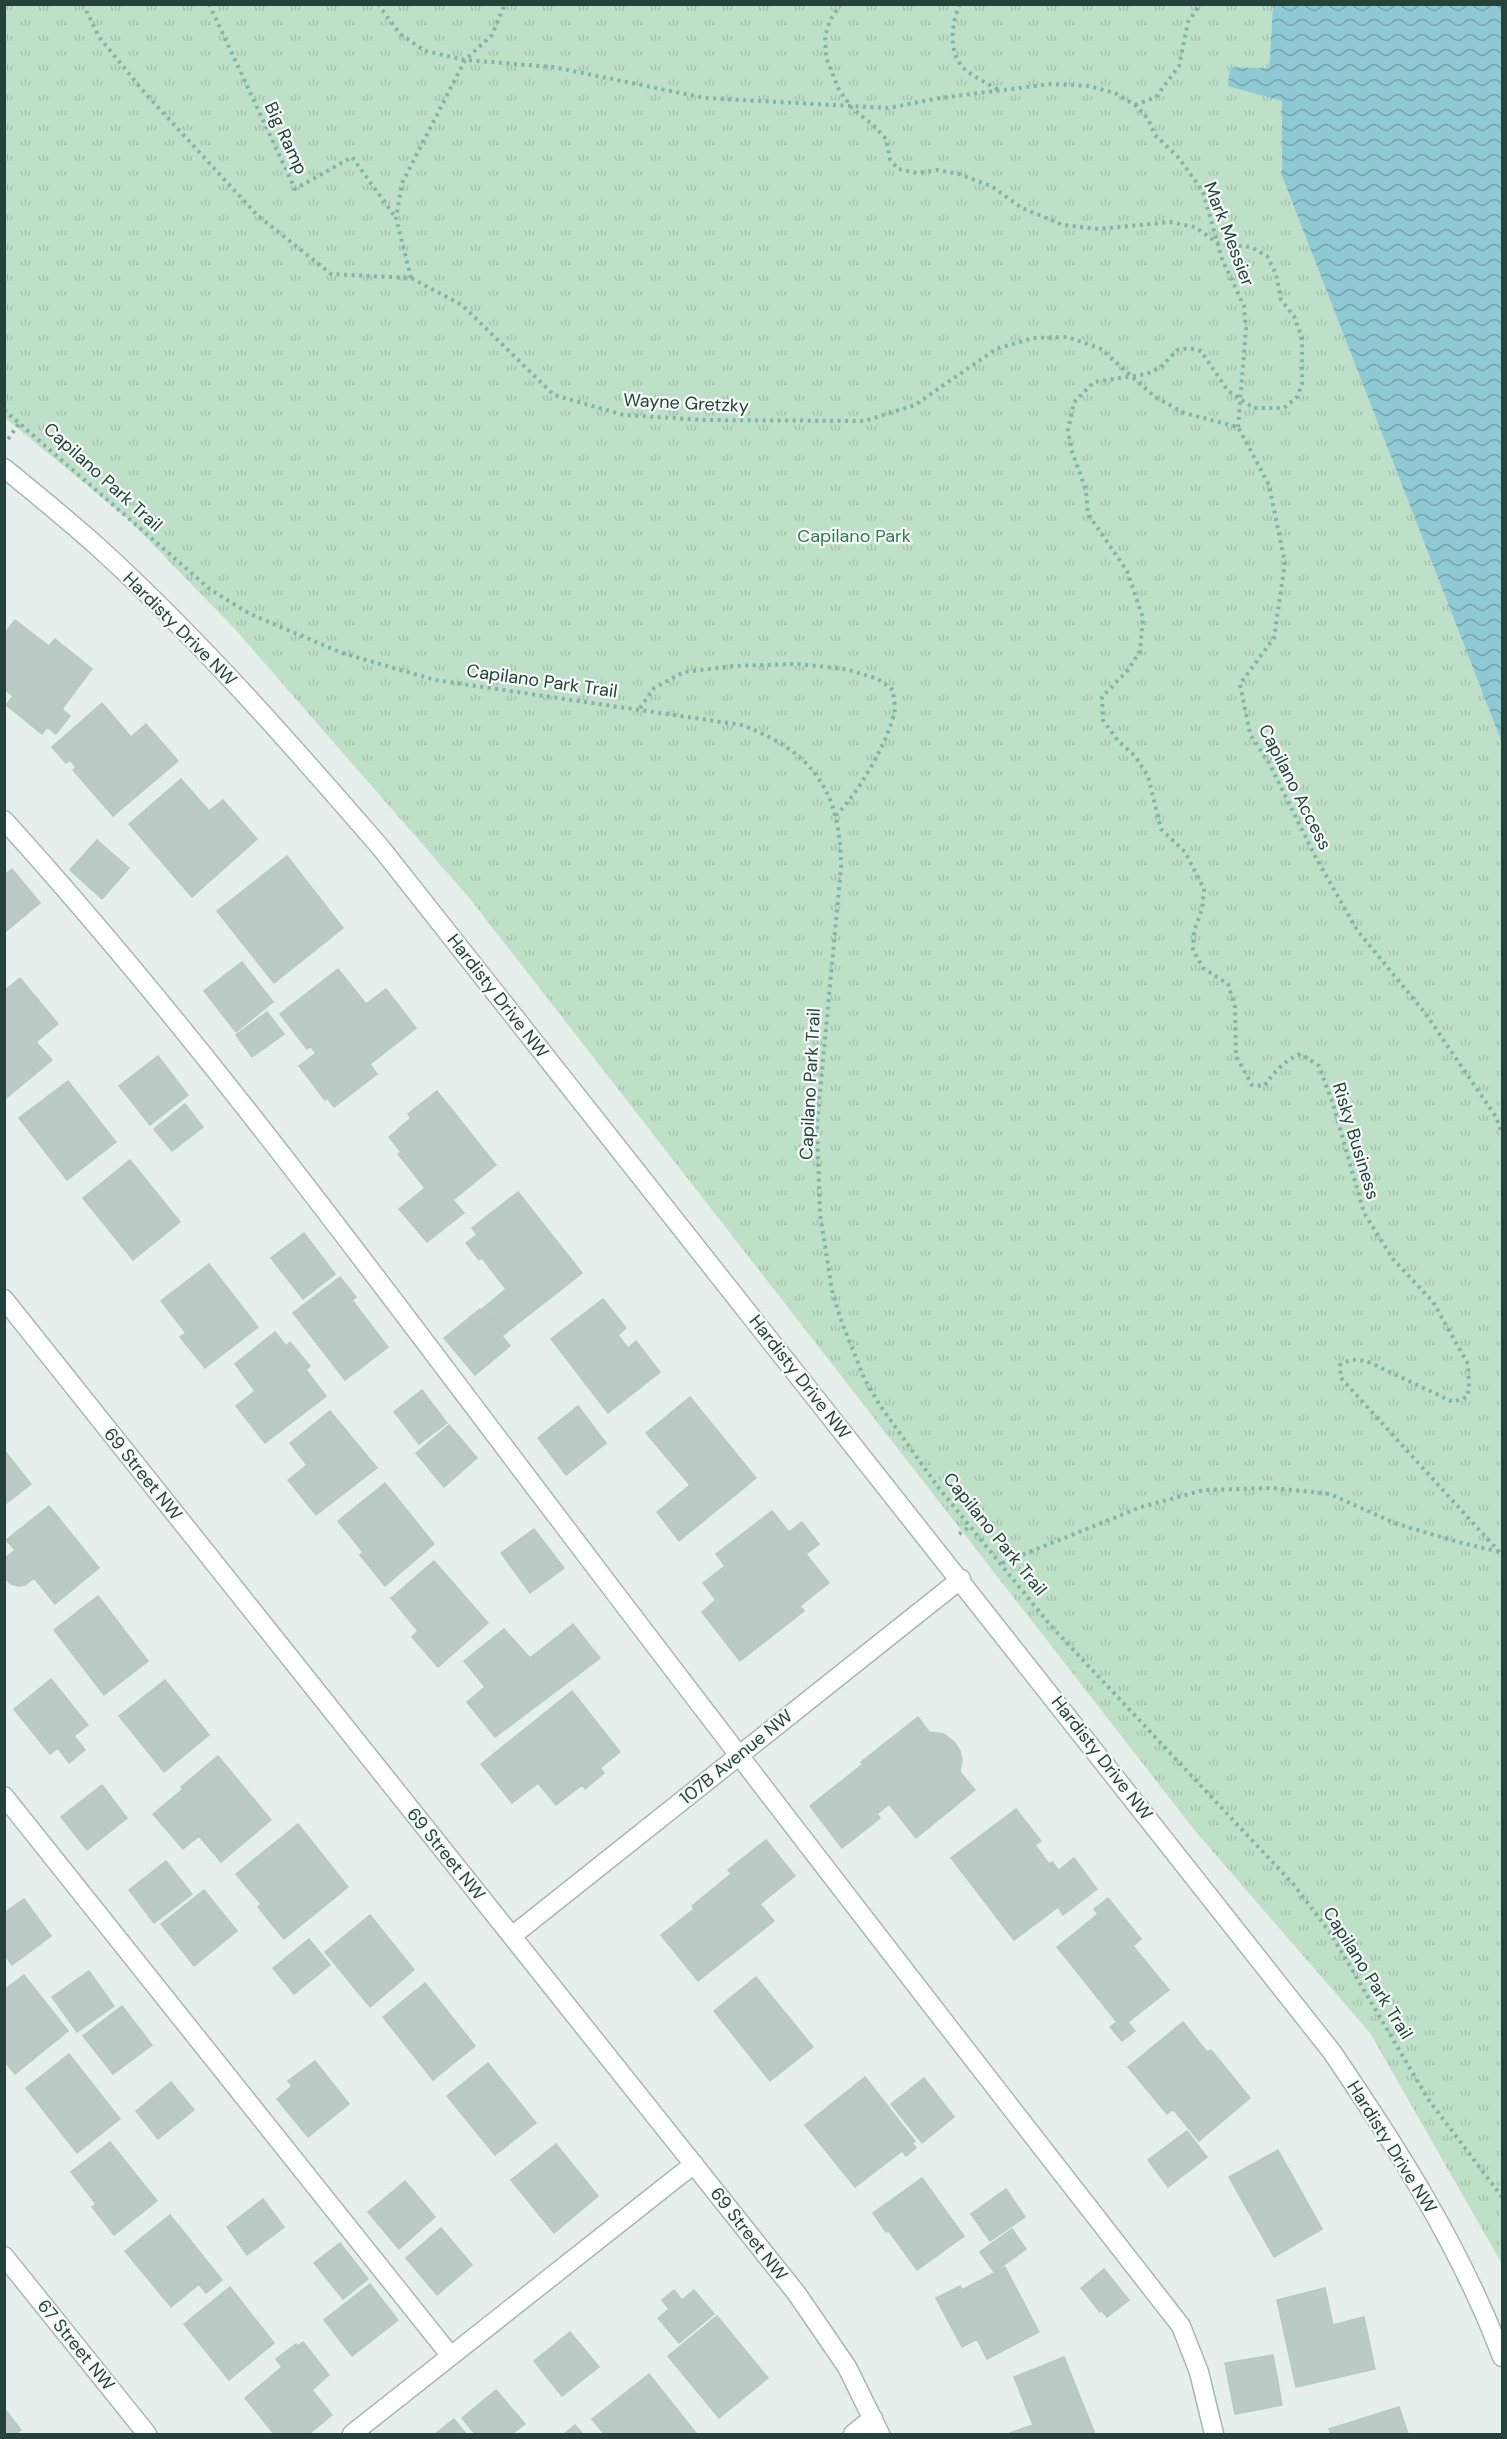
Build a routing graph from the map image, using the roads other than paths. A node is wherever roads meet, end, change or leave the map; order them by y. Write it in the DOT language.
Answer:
graph roads {
  1 [pos="4,468"];
  2 [pos="4,820"];
  3 [pos="4,1299"];
  4 [pos="961,1579"];
  5 [pos="738,1756"];
  6 [pos="4,1796"];
  7 [pos="512,1936"];
  8 [pos="694,2164"];
  9 [pos="4,2256"];
  10 [pos="450,2355"];
  11 [pos="1503,2357"];
  12 [pos="876,2426"];
  13 [pos="147,2434"];
  14 [pos="352,2434"];
  15 [pos="853,2434"];
  16 [pos="1214,2434"];
  1 -- 4 [label="street, Hardisty Drive NW"];
  2 -- 5 [label="street"];
  3 -- 7 [label="street, 69 Street NW"];
  4 -- 5 [label="street, 107B Avenue NW"];
  4 -- 11 [label="street, Hardisty Drive NW"];
  5 -- 7 [label="street, 107B Avenue NW"];
  5 -- 16 [label="street"];
  6 -- 10 [label="street"];
  7 -- 8 [label="street, 69 Street NW"];
  8 -- 10 [label="street"];
  8 -- 12 [label="street, 69 Street NW"];
  9 -- 13 [label="street, 67 Street NW"];
  10 -- 14 [label="street"];
  12 -- 15 [label="street"];
}
